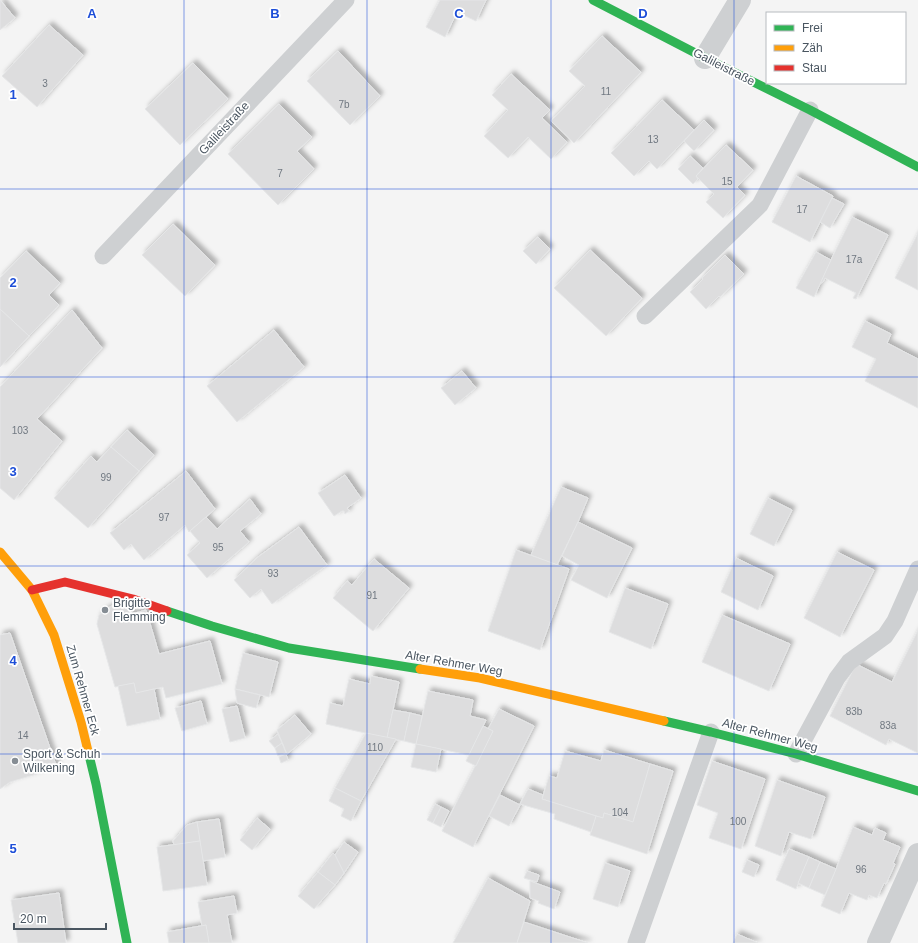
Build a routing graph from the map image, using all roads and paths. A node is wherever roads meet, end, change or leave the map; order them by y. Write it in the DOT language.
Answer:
graph roads {
  1 [pos="346,0"];
  2 [pos="593,0"];
  3 [pos="740,0"];
  4 [pos="706,58"];
  5 [pos="810,110"];
  6 [pos="918,167"];
  7 [pos="103,256"];
  8 [pos="645,316"];
  9 [pos="0,552"];
  10 [pos="918,569"];
  11 [pos="32,590"];
  12 [pos="711,732"];
  13 [pos="796,754"];
  14 [pos="918,791"];
  15 [pos="918,854"];
  16 [pos="127,943"];
  17 [pos="636,943"];
  18 [pos="878,943"];
  1 -- 7 [label="lane, Galileistraße"];
  2 -- 4 [label="street, Galileistraße"];
  3 -- 4 [label="street"];
  4 -- 5 [label="street, Galileistraße"];
  5 -- 6 [label="street, Galileistraße"];
  5 -- 8 [label="lane"];
  9 -- 11 [label="street"];
  10 -- 13 [label="lane"];
  11 -- 12 [label="street, Alter Rehmer Weg"];
  11 -- 16 [label="street, Zum Rehmer Eck"];
  12 -- 13 [label="street, Alter Rehmer Weg"];
  12 -- 17 [label="lane"];
  13 -- 14 [label="street, Alter Rehmer Weg"];
  15 -- 18 [label="street"];
}
